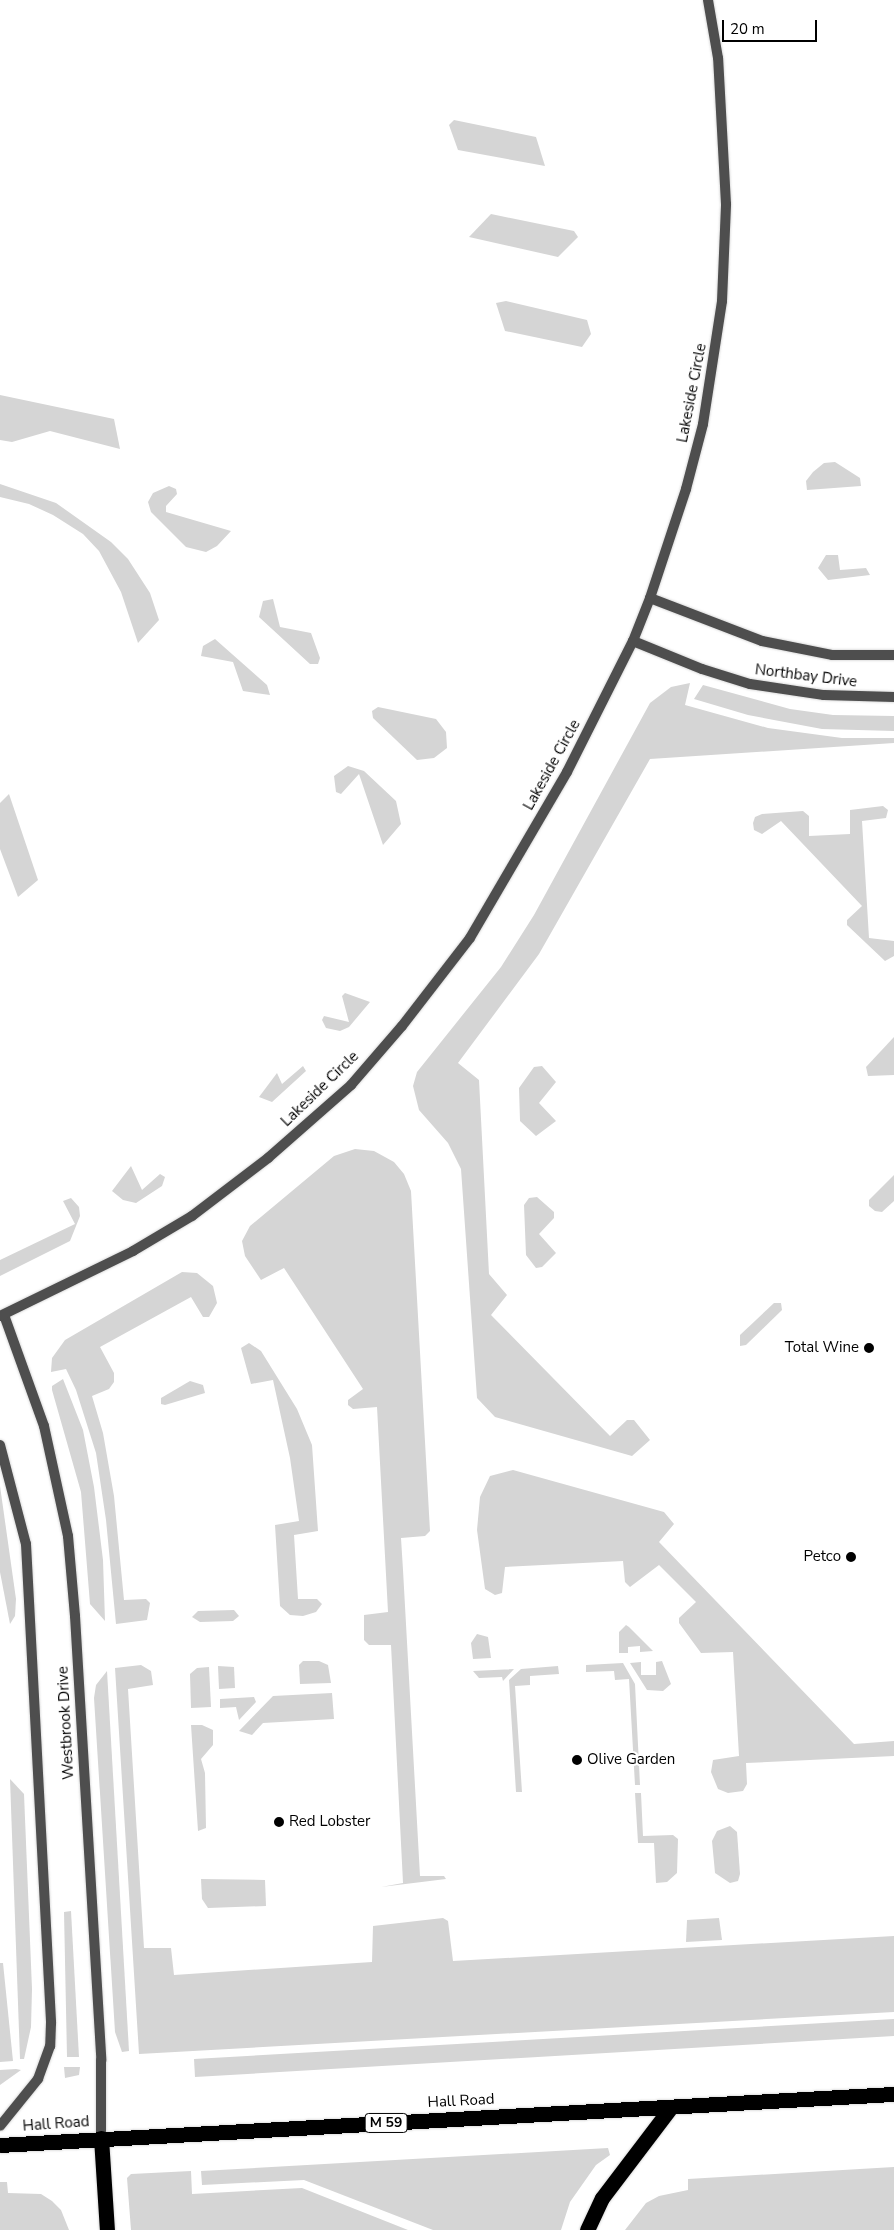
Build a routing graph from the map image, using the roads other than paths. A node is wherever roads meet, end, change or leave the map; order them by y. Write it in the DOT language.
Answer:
graph roads {
  1 [pos="708,0"];
  2 [pos="650,598"];
  3 [pos="633,641"];
  4 [pos="894,655"];
  5 [pos="894,697"];
  6 [pos="2,1316"];
  7 [pos="0,1445"];
  8 [pos="894,2094"];
  9 [pos="671,2107"];
  10 [pos="0,2126"];
  11 [pos="101,2138"];
  12 [pos="0,2145"];
  13 [pos="107,2230"];
  14 [pos="587,2230"];
  1 -- 2 [label="street, Lakeside Circle"];
  2 -- 3 [label="street, Lakeside Circle"];
  2 -- 4 [label="street, Northbay Drive"];
  3 -- 5 [label="street, Northbay Drive"];
  3 -- 6 [label="street, Lakeside Circle"];
  6 -- 11 [label="street, Westbrook Drive"];
  7 -- 10 [label="street, Westbrook Drive"];
  8 -- 9 [label="highway, Hall Road / M 59"];
  9 -- 11 [label="highway, Hall Road / M 59"];
  9 -- 14 [label="highway"];
  11 -- 12 [label="highway, Hall Road / M 59"];
  11 -- 13 [label="highway"];
}
